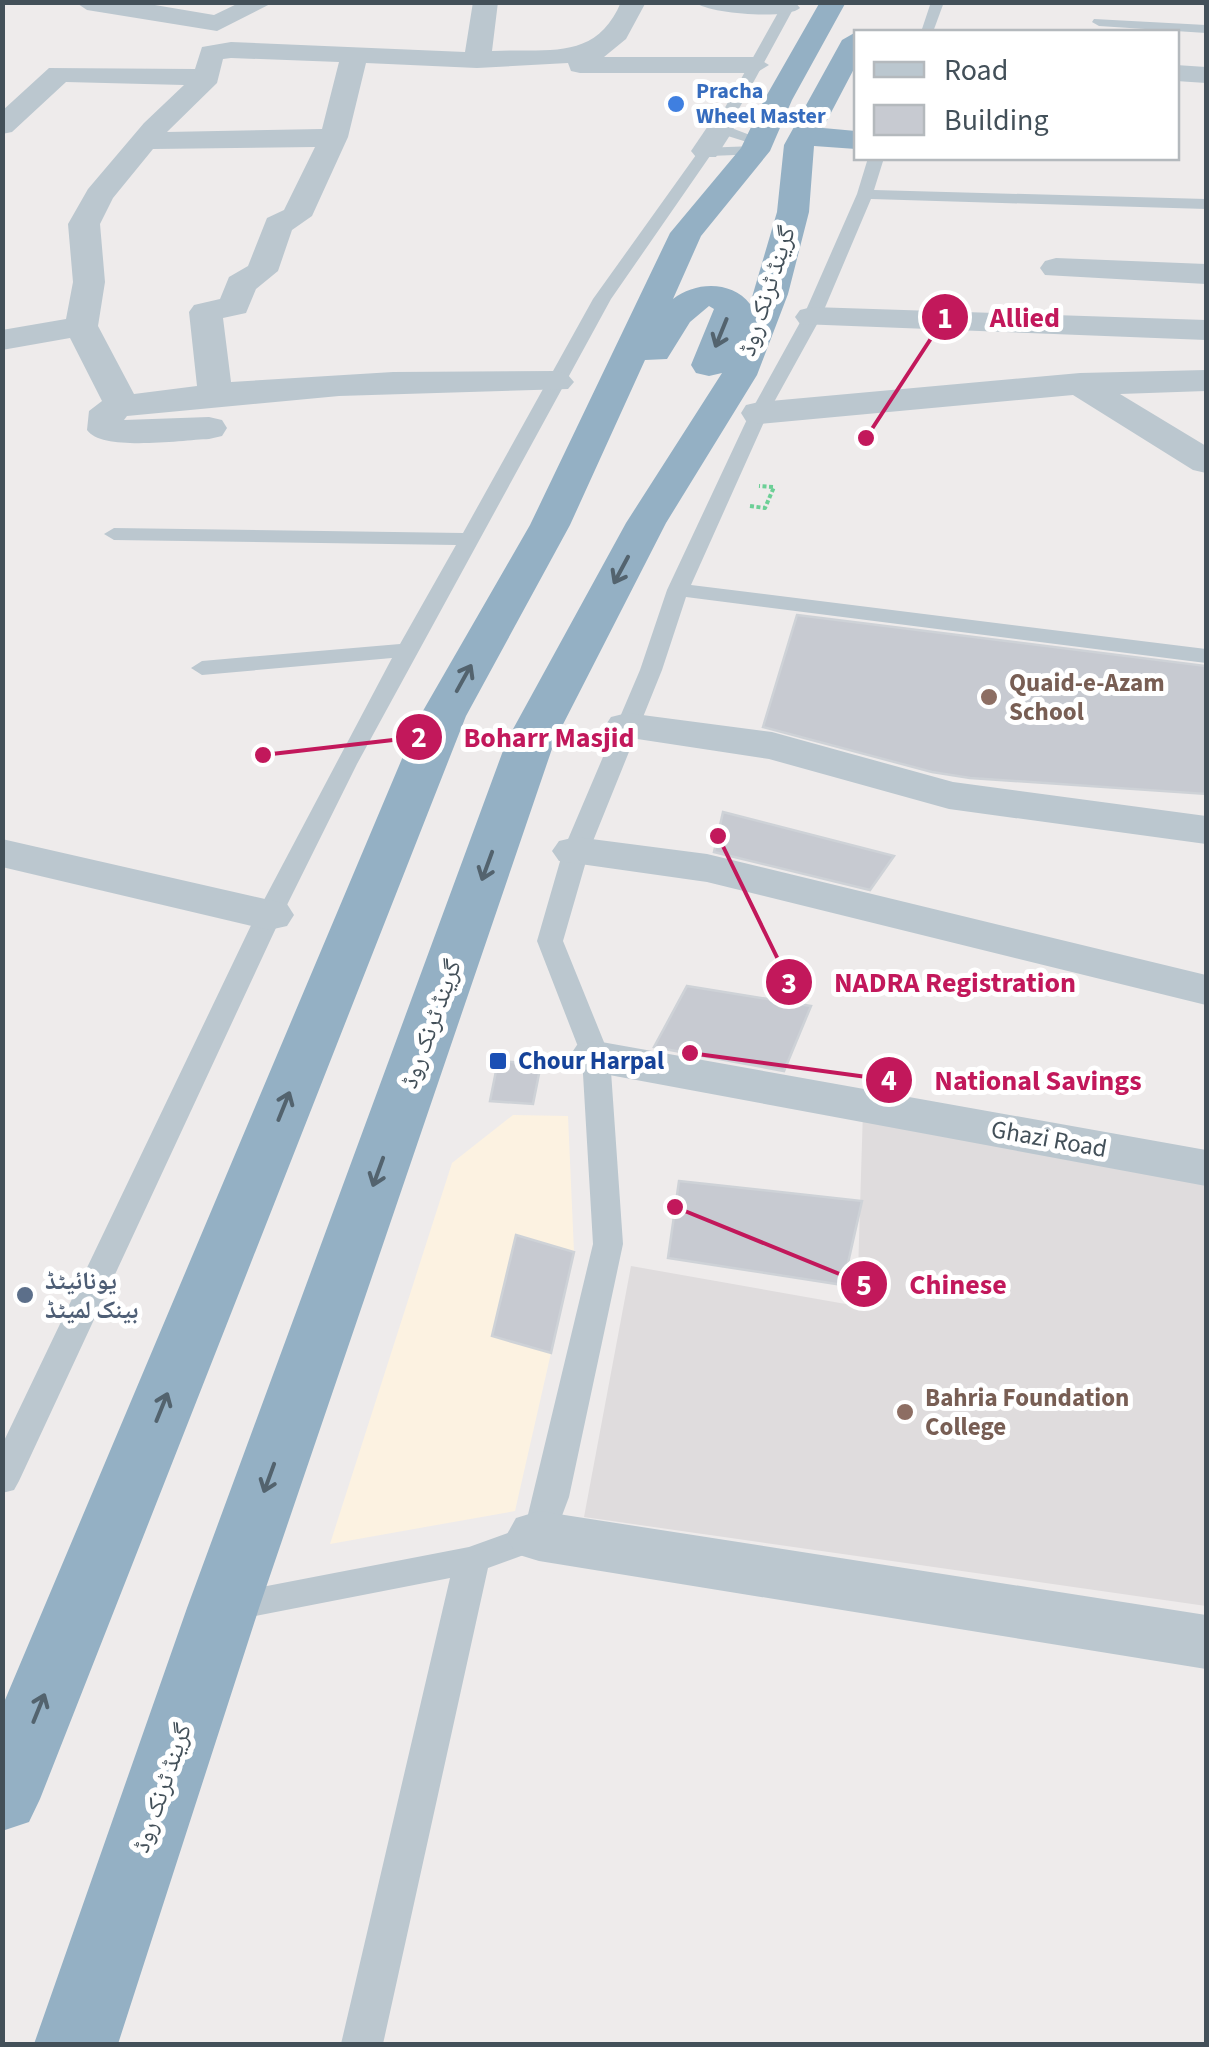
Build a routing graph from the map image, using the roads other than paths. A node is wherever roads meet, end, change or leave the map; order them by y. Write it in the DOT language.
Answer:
graph roads {
  1 [pos="87,2"];
  2 [pos="262,2"];
  3 [pos="486,2"];
  4 [pos="634,2"];
  5 [pos="707,2"];
  6 [pos="938,2"];
  7 [pos="833,17"];
  8 [pos="1099,22"];
  9 [pos="303,25"];
  10 [pos="928,30"];
  11 [pos="1206,30"];
  12 [pos="291,54"];
  13 [pos="588,54"];
  14 [pos="354,56"];
  15 [pos="477,60"];
  16 [pos="756,65"];
  17 [pos="21,72"];
  18 [pos="1179,73"];
  19 [pos="59,74"];
  20 [pos="1206,75"];
  21 [pos="207,77"];
  22 [pos="7,116"];
  23 [pos="334,137"];
  24 [pos="146,140"];
  25 [pos="768,145"];
  26 [pos="875,160"];
  27 [pos="864,194"];
  28 [pos="1206,204"];
  29 [pos="753,232"];
  30 [pos="1056,268"];
  31 [pos="732,269"];
  32 [pos="1206,274"];
  33 [pos="812,317"];
  34 [pos="81,326"];
  35 [pos="1206,330"];
  36 [pos="2,340"];
  37 [pos="1206,381"];
  38 [pos="556,382"];
  39 [pos="1080,384"];
  40 [pos="212,411"];
  41 [pos="759,413"];
  42 [pos="1206,462"];
  43 [pos="646,523"];
  44 [pos="550,525"];
  45 [pos="114,534"];
  46 [pos="469,539"];
  47 [pos="678,590"];
  48 [pos="408,650"];
  49 [pos="1206,656"];
  50 [pos="202,668"];
  51 [pos="627,726"];
  52 [pos="1206,830"];
  53 [pos="576,852"];
  54 [pos="2,854"];
  55 [pos="269,915"];
  56 [pos="1206,990"];
  57 [pos="596,1057"];
  58 [pos="1206,1168"];
  59 [pos="2,1481"];
  60 [pos="539,1536"];
  61 [pos="472,1560"];
  62 [pos="223,1608"];
  63 [pos="1206,1642"];
  64 [pos="2,1799"];
  65 [pos="76,2044"];
  66 [pos="362,2044"];
  1 -- 2 [label="street"];
  3 -- 15 [label="street"];
  4 -- 13 [label="street"];
  5 -- 7 [label="street"];
  6 -- 10 [label="lane"];
  7 -- 16 [label="lane"];
  7 -- 25 [label="highway, گرینڈ ٹرنک روڈ"];
  8 -- 11 [label="lane"];
  9 -- 12 [label="street"];
  12 -- 14 [label="street"];
  12 -- 21 [label="street"];
  13 -- 15 [label="street"];
  13 -- 16 [label="street"];
  14 -- 15 [label="street"];
  14 -- 23 [label="street"];
  16 -- 25 [label="lane"];
  17 -- 19 [label="street"];
  18 -- 20 [label="street"];
  19 -- 21 [label="street"];
  19 -- 22 [label="street"];
  21 -- 24 [label="street"];
  23 -- 24 [label="street"];
  23 -- 40 [label="street"];
  24 -- 34 [label="street"];
  25 -- 29 [label="highway"];
  25 -- 31 [label="highway"];
  25 -- 38 [label="lane"];
  25 -- 43 [label="highway, گرینڈ ٹرنک روڈ"];
  25 -- 44 [label="highway, گرینڈ ٹرنک روڈ"];
  26 -- 27 [label="lane"];
  27 -- 28 [label="lane"];
  27 -- 33 [label="lane"];
  30 -- 32 [label="street"];
  33 -- 35 [label="street"];
  33 -- 41 [label="lane"];
  34 -- 36 [label="street"];
  34 -- 40 [label="street"];
  37 -- 39 [label="street"];
  38 -- 40 [label="street"];
  38 -- 46 [label="lane"];
  39 -- 41 [label="street"];
  39 -- 42 [label="street"];
  41 -- 47 [label="lane"];
  44 -- 43 [label="highway, one-way"];
  43 -- 62 [label="highway, گرینڈ ٹرنک روڈ, one-way"];
  64 -- 44 [label="highway, گرینڈ ٹرنک روڈ, one-way"];
  45 -- 46 [label="lane"];
  46 -- 48 [label="lane"];
  47 -- 49 [label="lane"];
  47 -- 51 [label="lane"];
  48 -- 50 [label="lane"];
  48 -- 55 [label="lane"];
  51 -- 52 [label="street"];
  51 -- 53 [label="lane"];
  53 -- 56 [label="street"];
  53 -- 57 [label="lane"];
  54 -- 55 [label="street"];
  55 -- 59 [label="lane"];
  57 -- 58 [label="street, Ghazi Road"];
  57 -- 60 [label="lane"];
  60 -- 61 [label="lane"];
  60 -- 63 [label="street"];
  61 -- 62 [label="lane"];
  61 -- 66 [label="lane"];
  62 -- 65 [label="highway, گرینڈ ٹرنک روڈ"];
}
